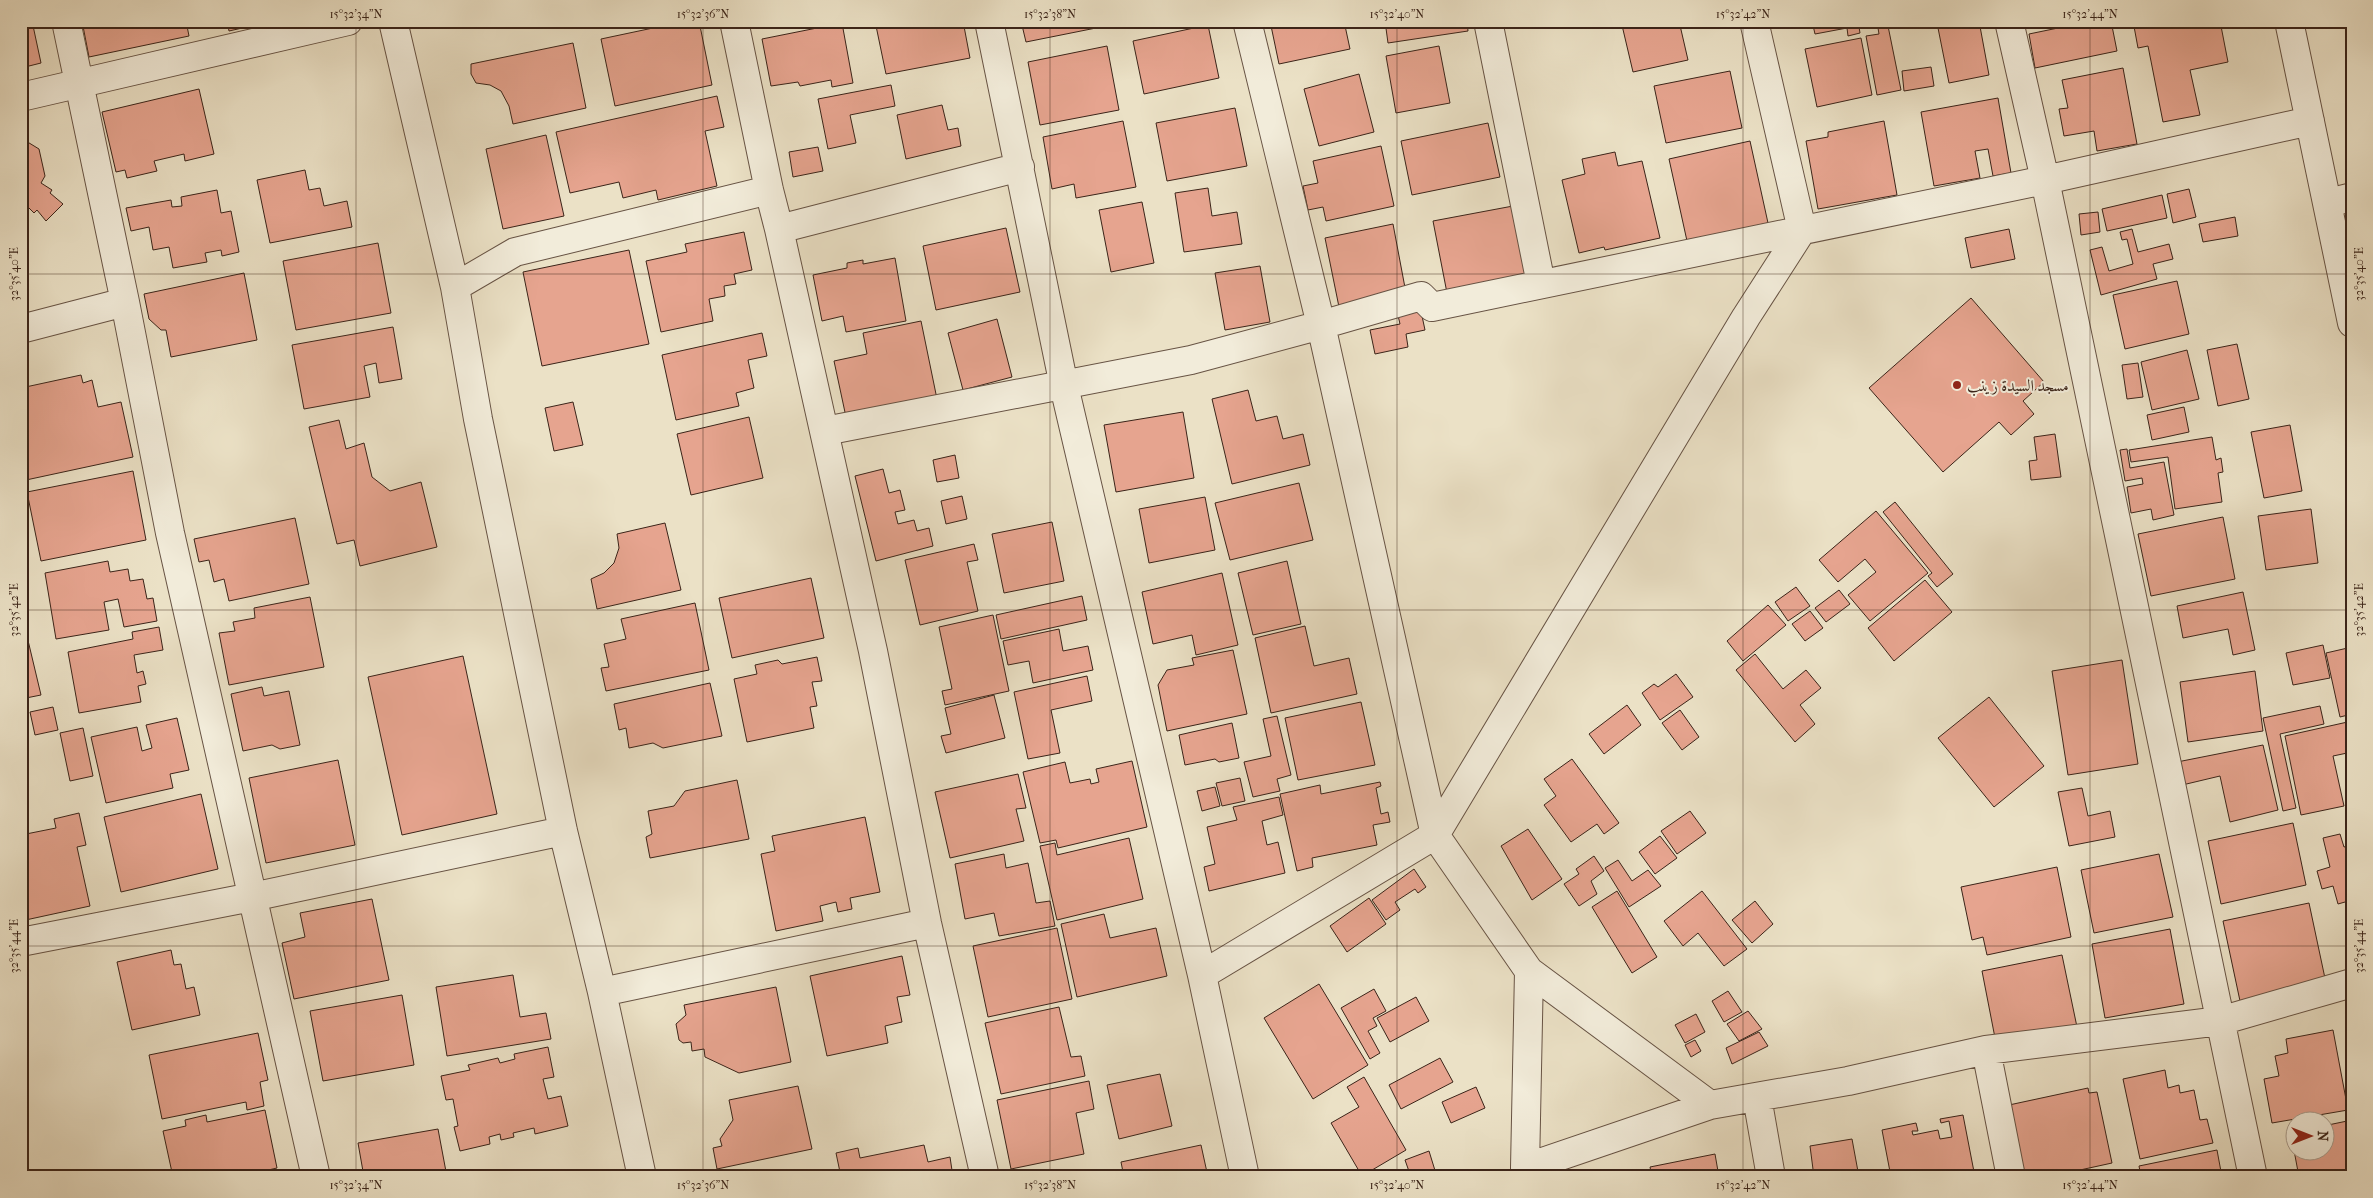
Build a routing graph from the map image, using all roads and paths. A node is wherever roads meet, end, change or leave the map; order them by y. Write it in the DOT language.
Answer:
graph roads {
  1 [pos="66,21"];
  2 [pos="348,21"];
  3 [pos="393,21"];
  4 [pos="734,21"];
  5 [pos="989,21"];
  6 [pos="1247,21"];
  7 [pos="1488,21"];
  8 [pos="1754,21"];
  9 [pos="2009,21"];
  10 [pos="2289,21"];
  11 [pos="80,83"];
  12 [pos="21,97"];
  13 [pos="2310,121"];
  14 [pos="1020,167"];
  15 [pos="2046,180"];
  16 [pos="768,190"];
  17 [pos="2340,200"];
  18 [pos="779,229"];
  19 [pos="1802,230"];
  20 [pos="1541,284"];
  21 [pos="455,287"];
  22 [pos="125,302"];
  23 [pos="2352,323"];
  24 [pos="1322,325"];
  25 [pos="21,329"];
  26 [pos="1064,386"];
  27 [pos="825,431"];
  28 [pos="563,831"];
  29 [pos="1435,835"];
  30 [pos="252,897"];
  31 [pos="927,923"];
  32 [pos="21,942"];
  33 [pos="1529,971"];
  34 [pos="1202,975"];
  35 [pos="2352,983"];
  36 [pos="602,992"];
  37 [pos="2220,1021"];
  38 [pos="1986,1050"];
  39 [pos="1757,1097"];
  40 [pos="1710,1105"];
  41 [pos="1526,1172"];
  42 [pos="316,1177"];
  43 [pos="642,1177"];
  44 [pos="984,1177"];
  45 [pos="1245,1177"];
  46 [pos="1771,1177"];
  47 [pos="2011,1177"];
  48 [pos="2253,1177"];
  1 -- 11 [label="street"];
  2 -- 11 [label="street"];
  3 -- 21 [label="street"];
  4 -- 16 [label="street"];
  5 -- 14 [label="street"];
  6 -- 24 [label="street"];
  7 -- 20 [label="street"];
  8 -- 19 [label="street"];
  9 -- 15 [label="street"];
  10 -- 13 [label="street"];
  11 -- 12 [label="street"];
  11 -- 22 [label="street"];
  13 -- 15 [label="street"];
  13 -- 17 [label="street"];
  14 -- 18 [label="street"];
  14 -- 26 [label="street"];
  15 -- 19 [label="street"];
  15 -- 37 [label="street"];
  16 -- 18 [label="street"];
  16 -- 21 [label="street"];
  17 -- 23 [label="street"];
  18 -- 27 [label="street"];
  19 -- 20 [label="street"];
  19 -- 29 [label="street"];
  20 -- 24 [label="street"];
  21 -- 28 [label="street"];
  22 -- 25 [label="street"];
  22 -- 30 [label="street"];
  24 -- 26 [label="street"];
  24 -- 29 [label="street"];
  26 -- 27 [label="street"];
  26 -- 34 [label="street"];
  27 -- 31 [label="street"];
  28 -- 30 [label="street"];
  28 -- 36 [label="street"];
  29 -- 33 [label="street"];
  29 -- 34 [label="street"];
  30 -- 32 [label="street"];
  30 -- 42 [label="street"];
  31 -- 36 [label="street"];
  31 -- 44 [label="street"];
  33 -- 40 [label="street"];
  33 -- 41 [label="street"];
  34 -- 45 [label="street"];
  35 -- 37 [label="street"];
  36 -- 43 [label="street"];
  37 -- 38 [label="street"];
  37 -- 48 [label="street"];
  38 -- 39 [label="street"];
  38 -- 47 [label="street"];
  39 -- 40 [label="street"];
  39 -- 46 [label="street"];
  40 -- 41 [label="street"];
}
